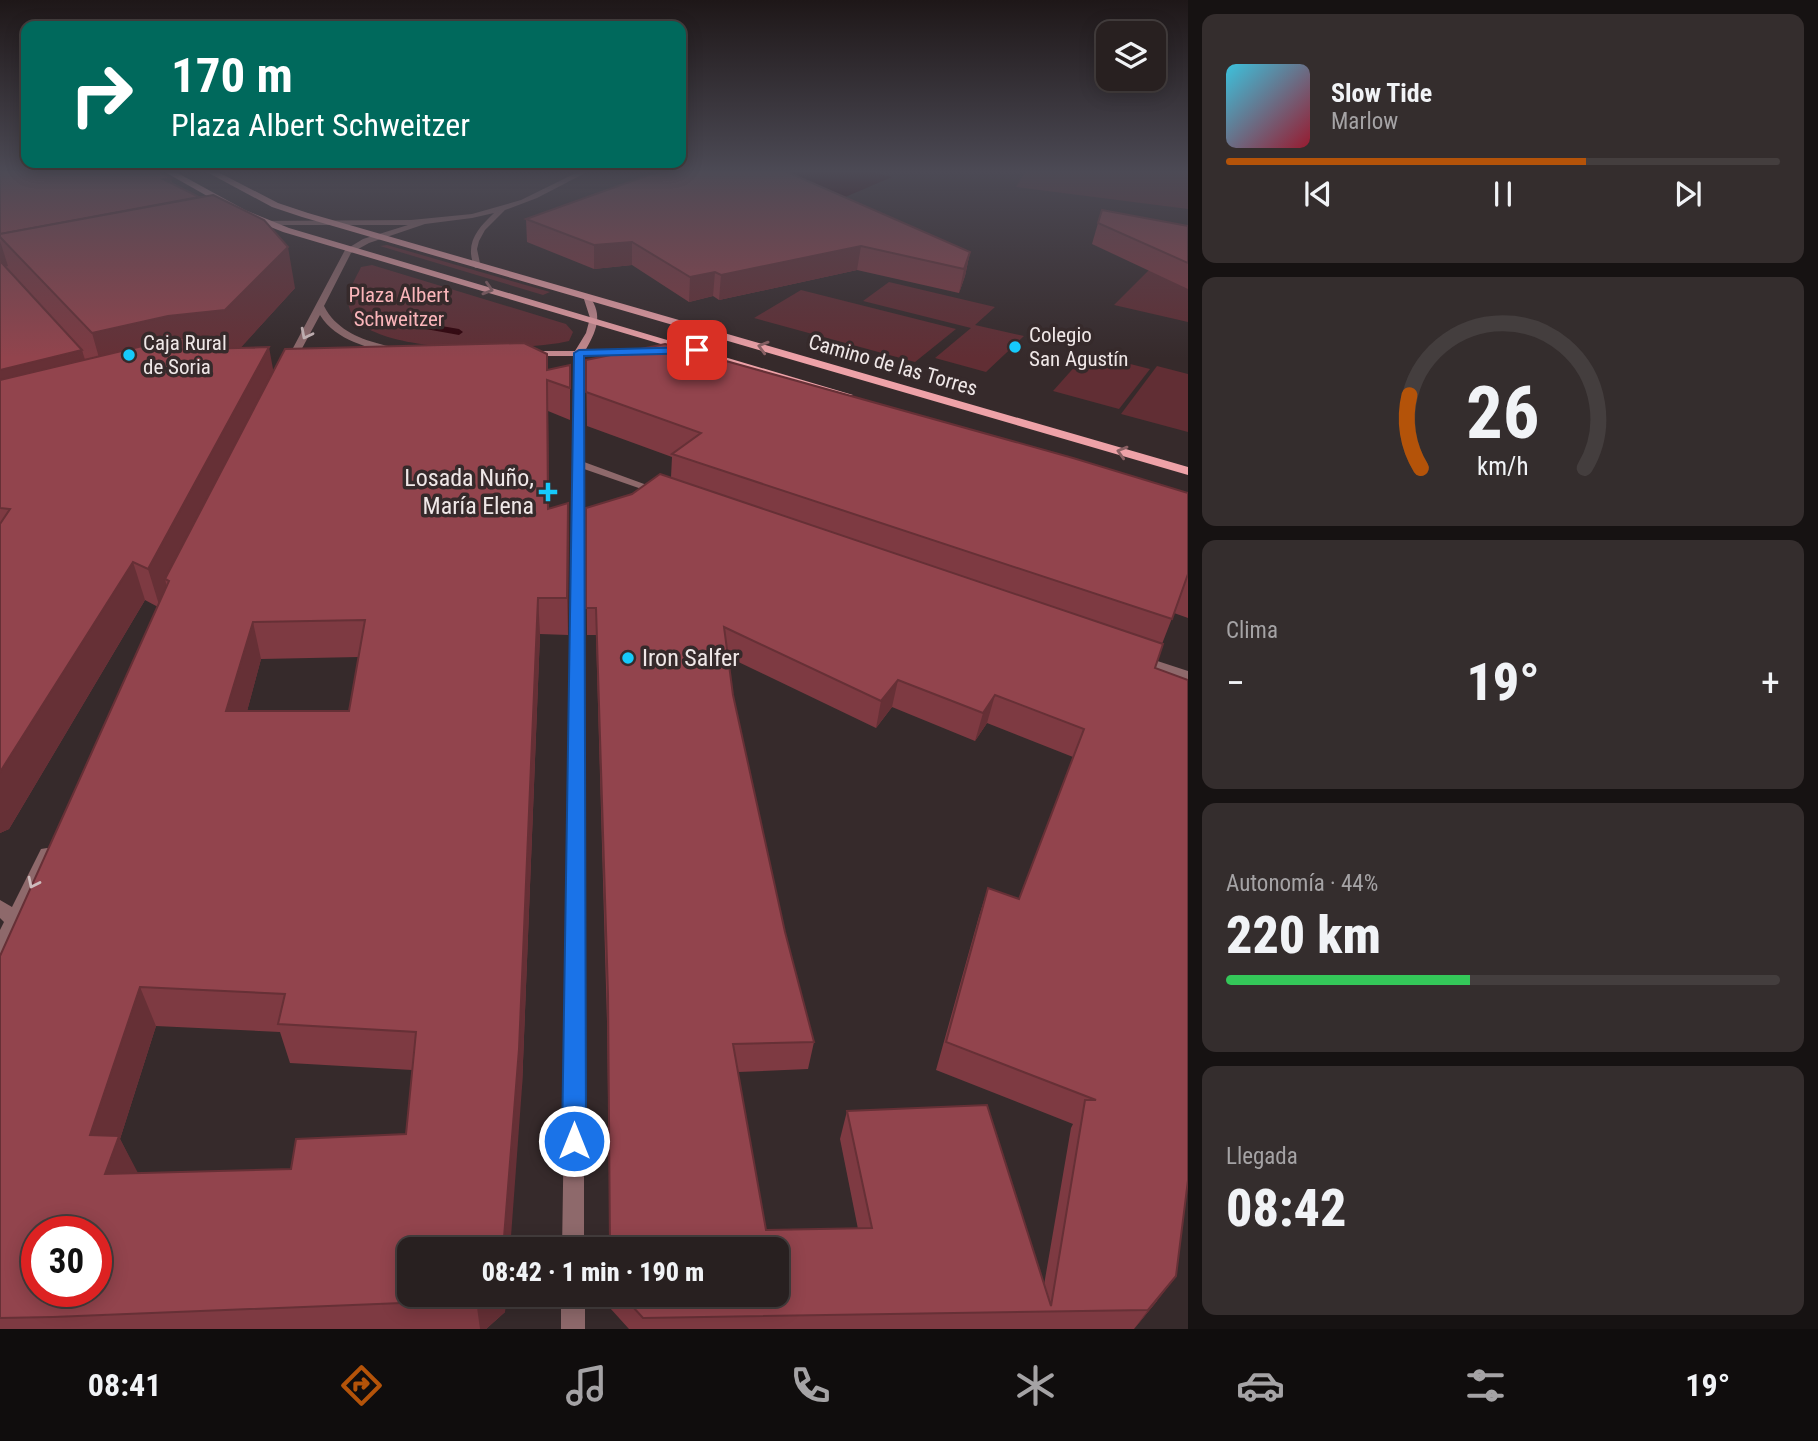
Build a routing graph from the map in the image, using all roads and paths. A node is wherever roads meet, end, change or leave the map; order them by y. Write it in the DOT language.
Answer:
graph roads {
  1 [pos="302,233"];
  2 [pos="367,233"];
  3 [pos="387,233"];
  4 [pos="481,233"];
  5 [pos="378,236"];
  6 [pos="352,248"];
  7 [pos="478,266"];
  8 [pos="586,298"];
  9 [pos="320,307"];
  10 [pos="594,319"];
  11 [pos="697,350"];
  12 [pos="663,352"];
  13 [pos="579,353"];
  14 [pos="651,353"];
  15 [pos="510,355"];
  16 [pos="383,358"];
  17 [pos="283,377"];
  18 [pos="855,398"];
  19 [pos="579,464"];
  20 [pos="1188,471"];
  21 [pos="669,496"];
  22 [pos="1123,653"];
  23 [pos="1188,676"];
  24 [pos="50,846"];
  25 [pos="0,907"];
  26 [pos="14,920"];
  27 [pos="0,948"];
  28 [pos="573,1237"];
  29 [pos="573,1307"];
  30 [pos="573,1329"];
  1 -- 6 [label="main road, Camino de las Torres"];
  2 -- 5 [label="main road, Camino de las Torres"];
  3 -- 5 [label="street"];
  4 -- 7 [label="street"];
  5 -- 6 [label="street"];
  5 -- 7 [label="main road, Camino de las Torres"];
  6 -- 9 [label="street"];
  6 -- 10 [label="main road, Camino de las Torres, one-way"];
  7 -- 8 [label="main road, Camino de las Torres"];
  8 -- 10 [label="street"];
  20 -- 8 [label="main road, Camino de las Torres, one-way"];
  9 -- 16 [label="street"];
  9 -- 17 [label="street, one-way"];
  10 -- 11 [label="main road, Camino de las Torres"];
  10 -- 13 [label="street"];
  11 -- 12 [label="street"];
  11 -- 18 [label="main road, Camino de las Torres"];
  13 -- 14 [label="street"];
  13 -- 15 [label="street"];
  13 -- 19 [label="street"];
  19 -- 21 [label="street"];
  19 -- 28 [label="street"];
  22 -- 23 [label="street"];
  24 -- 26 [label="street, one-way"];
  25 -- 26 [label="street"];
  26 -- 27 [label="street"];
  29 -- 30 [label="street"];
}
